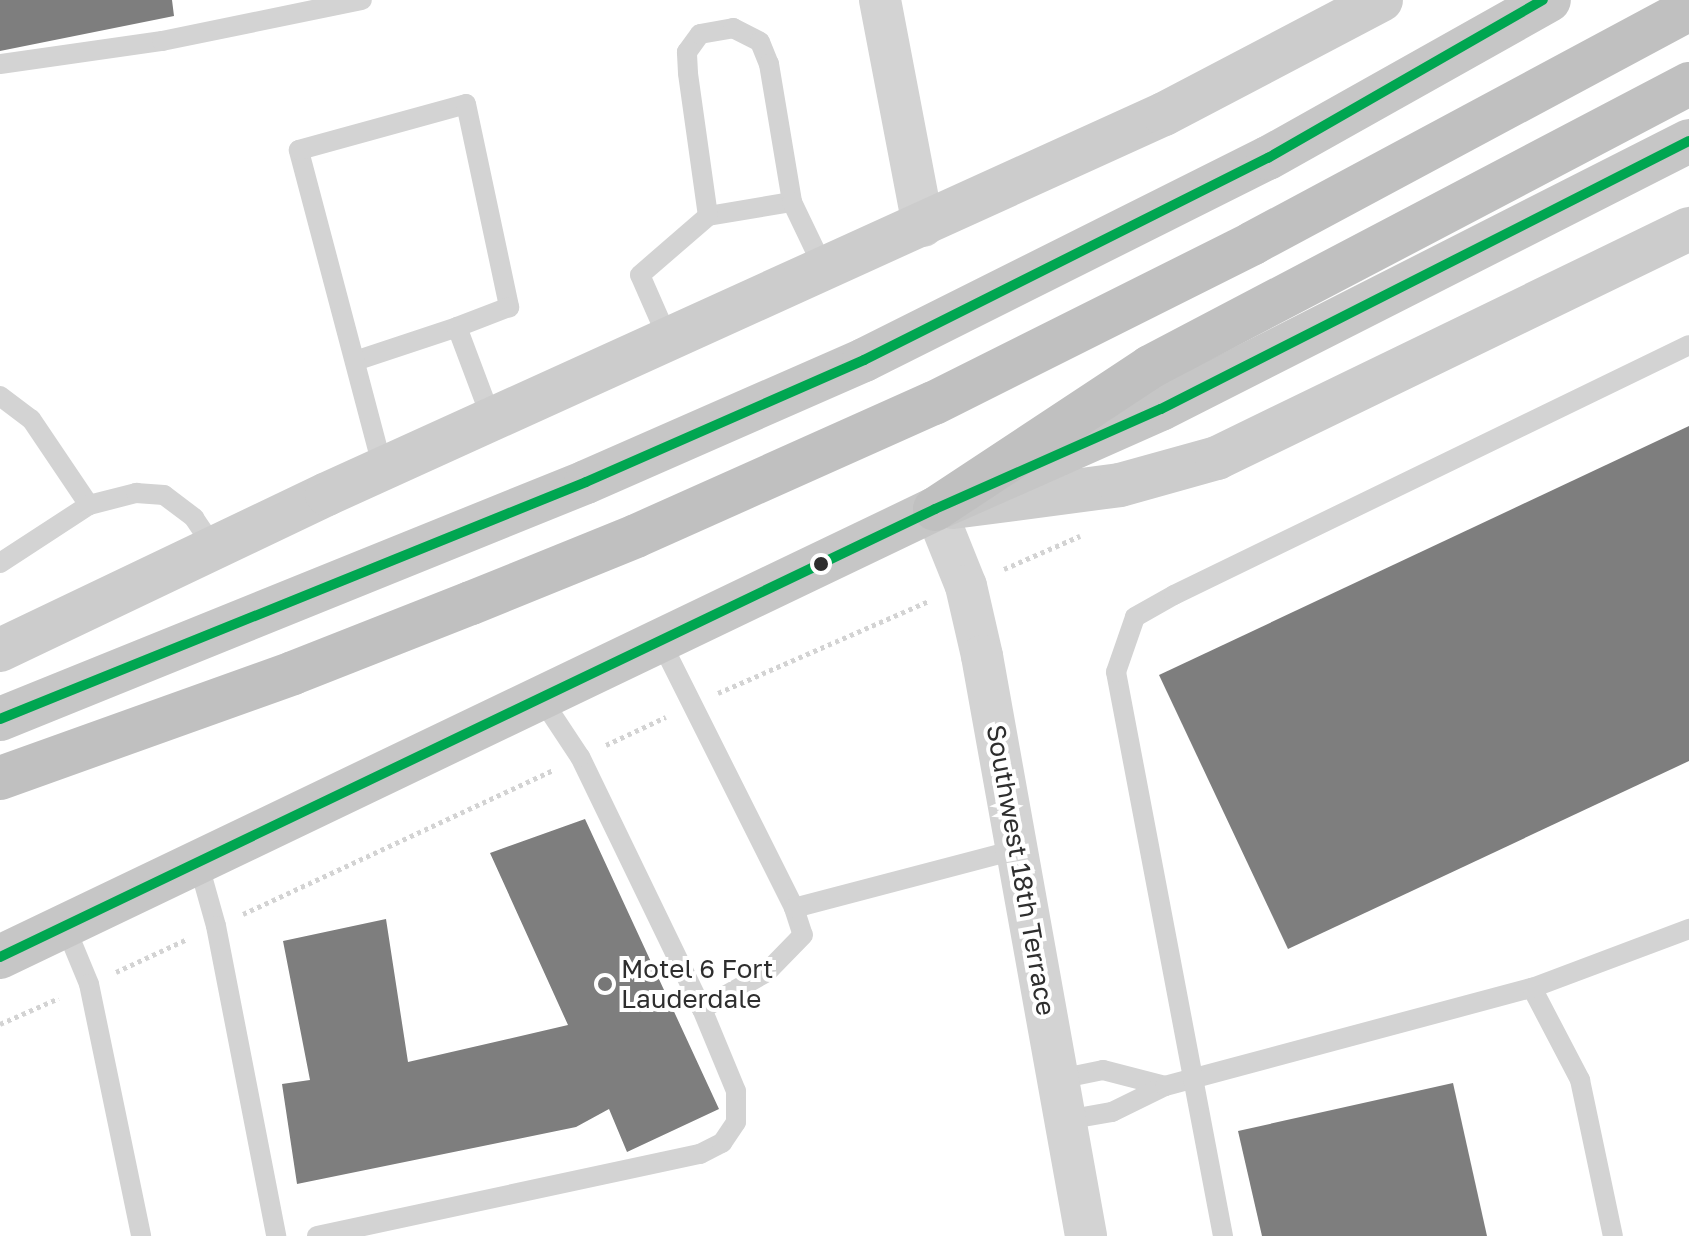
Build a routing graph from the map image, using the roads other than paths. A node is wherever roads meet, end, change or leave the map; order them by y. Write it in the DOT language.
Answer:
graph roads {
  1 [pos="362,0"];
  2 [pos="880,0"];
  3 [pos="1381,0"];
  4 [pos="1538,4"];
  5 [pos="1689,9"];
  6 [pos="0,64"];
  7 [pos="1689,84"];
  8 [pos="1689,141"];
  9 [pos="792,202"];
  10 [pos="708,216"];
  11 [pos="923,226"];
  12 [pos="1689,229"];
  13 [pos="825,271"];
  14 [pos="457,327"];
  15 [pos="669,341"];
  16 [pos="1689,345"];
  17 [pos="355,361"];
  18 [pos="0,396"];
  19 [pos="492,420"];
  20 [pos="383,469"];
  21 [pos="89,505"];
  22 [pos="935,509"];
  23 [pos="214,548"];
  24 [pos="0,563"];
  25 [pos="660,640"];
  26 [pos="0,650"];
  27 [pos="541,698"];
  28 [pos="0,719"];
  29 [pos="0,778"];
  30 [pos="1019,849"];
  31 [pos="198,862"];
  32 [pos="794,908"];
  33 [pos="65,926"];
  34 [pos="1689,929"];
  35 [pos="0,957"];
  36 [pos="1532,988"];
  37 [pos="702,1009"];
  38 [pos="1059,1079"];
  39 [pos="1192,1082"];
  40 [pos="1165,1086"];
  41 [pos="1066,1120"];
  42 [pos="141,1236"];
  43 [pos="276,1236"];
  44 [pos="317,1236"];
  45 [pos="1086,1236"];
  46 [pos="1223,1236"];
  47 [pos="1613,1236"];
  1 -- 6 [label="lane"];
  2 -- 11 [label="street"];
  3 -- 11 [label="main road"];
  4 -- 28 [label="main road"];
  5 -- 29 [label="highway"];
  7 -- 22 [label="highway"];
  8 -- 22 [label="main road"];
  9 -- 10 [label="lane"];
  9 -- 10 [label="lane"];
  9 -- 13 [label="lane"];
  10 -- 15 [label="lane"];
  11 -- 13 [label="main road"];
  12 -- 22 [label="main road"];
  13 -- 15 [label="main road"];
  14 -- 17 [label="lane"];
  14 -- 17 [label="lane"];
  14 -- 19 [label="lane"];
  15 -- 19 [label="main road"];
  16 -- 39 [label="lane"];
  17 -- 20 [label="lane"];
  18 -- 21 [label="lane"];
  19 -- 20 [label="main road"];
  20 -- 23 [label="main road"];
  21 -- 23 [label="lane"];
  21 -- 24 [label="lane"];
  22 -- 25 [label="main road"];
  22 -- 30 [label="street, Southwest 18th Terrace"];
  23 -- 26 [label="main road"];
  25 -- 27 [label="main road"];
  25 -- 32 [label="lane"];
  27 -- 31 [label="main road"];
  27 -- 37 [label="lane"];
  30 -- 32 [label="lane"];
  30 -- 38 [label="street, Southwest 18th Terrace"];
  31 -- 33 [label="main road"];
  31 -- 43 [label="lane"];
  32 -- 37 [label="lane"];
  33 -- 35 [label="main road"];
  33 -- 42 [label="lane"];
  34 -- 36 [label="lane"];
  36 -- 39 [label="lane"];
  36 -- 47 [label="lane"];
  37 -- 44 [label="lane"];
  38 -- 40 [label="lane"];
  38 -- 41 [label="street, Southwest 18th Terrace"];
  39 -- 40 [label="lane"];
  39 -- 46 [label="lane"];
  40 -- 41 [label="lane"];
  41 -- 45 [label="street, Southwest 18th Terrace"];
}
